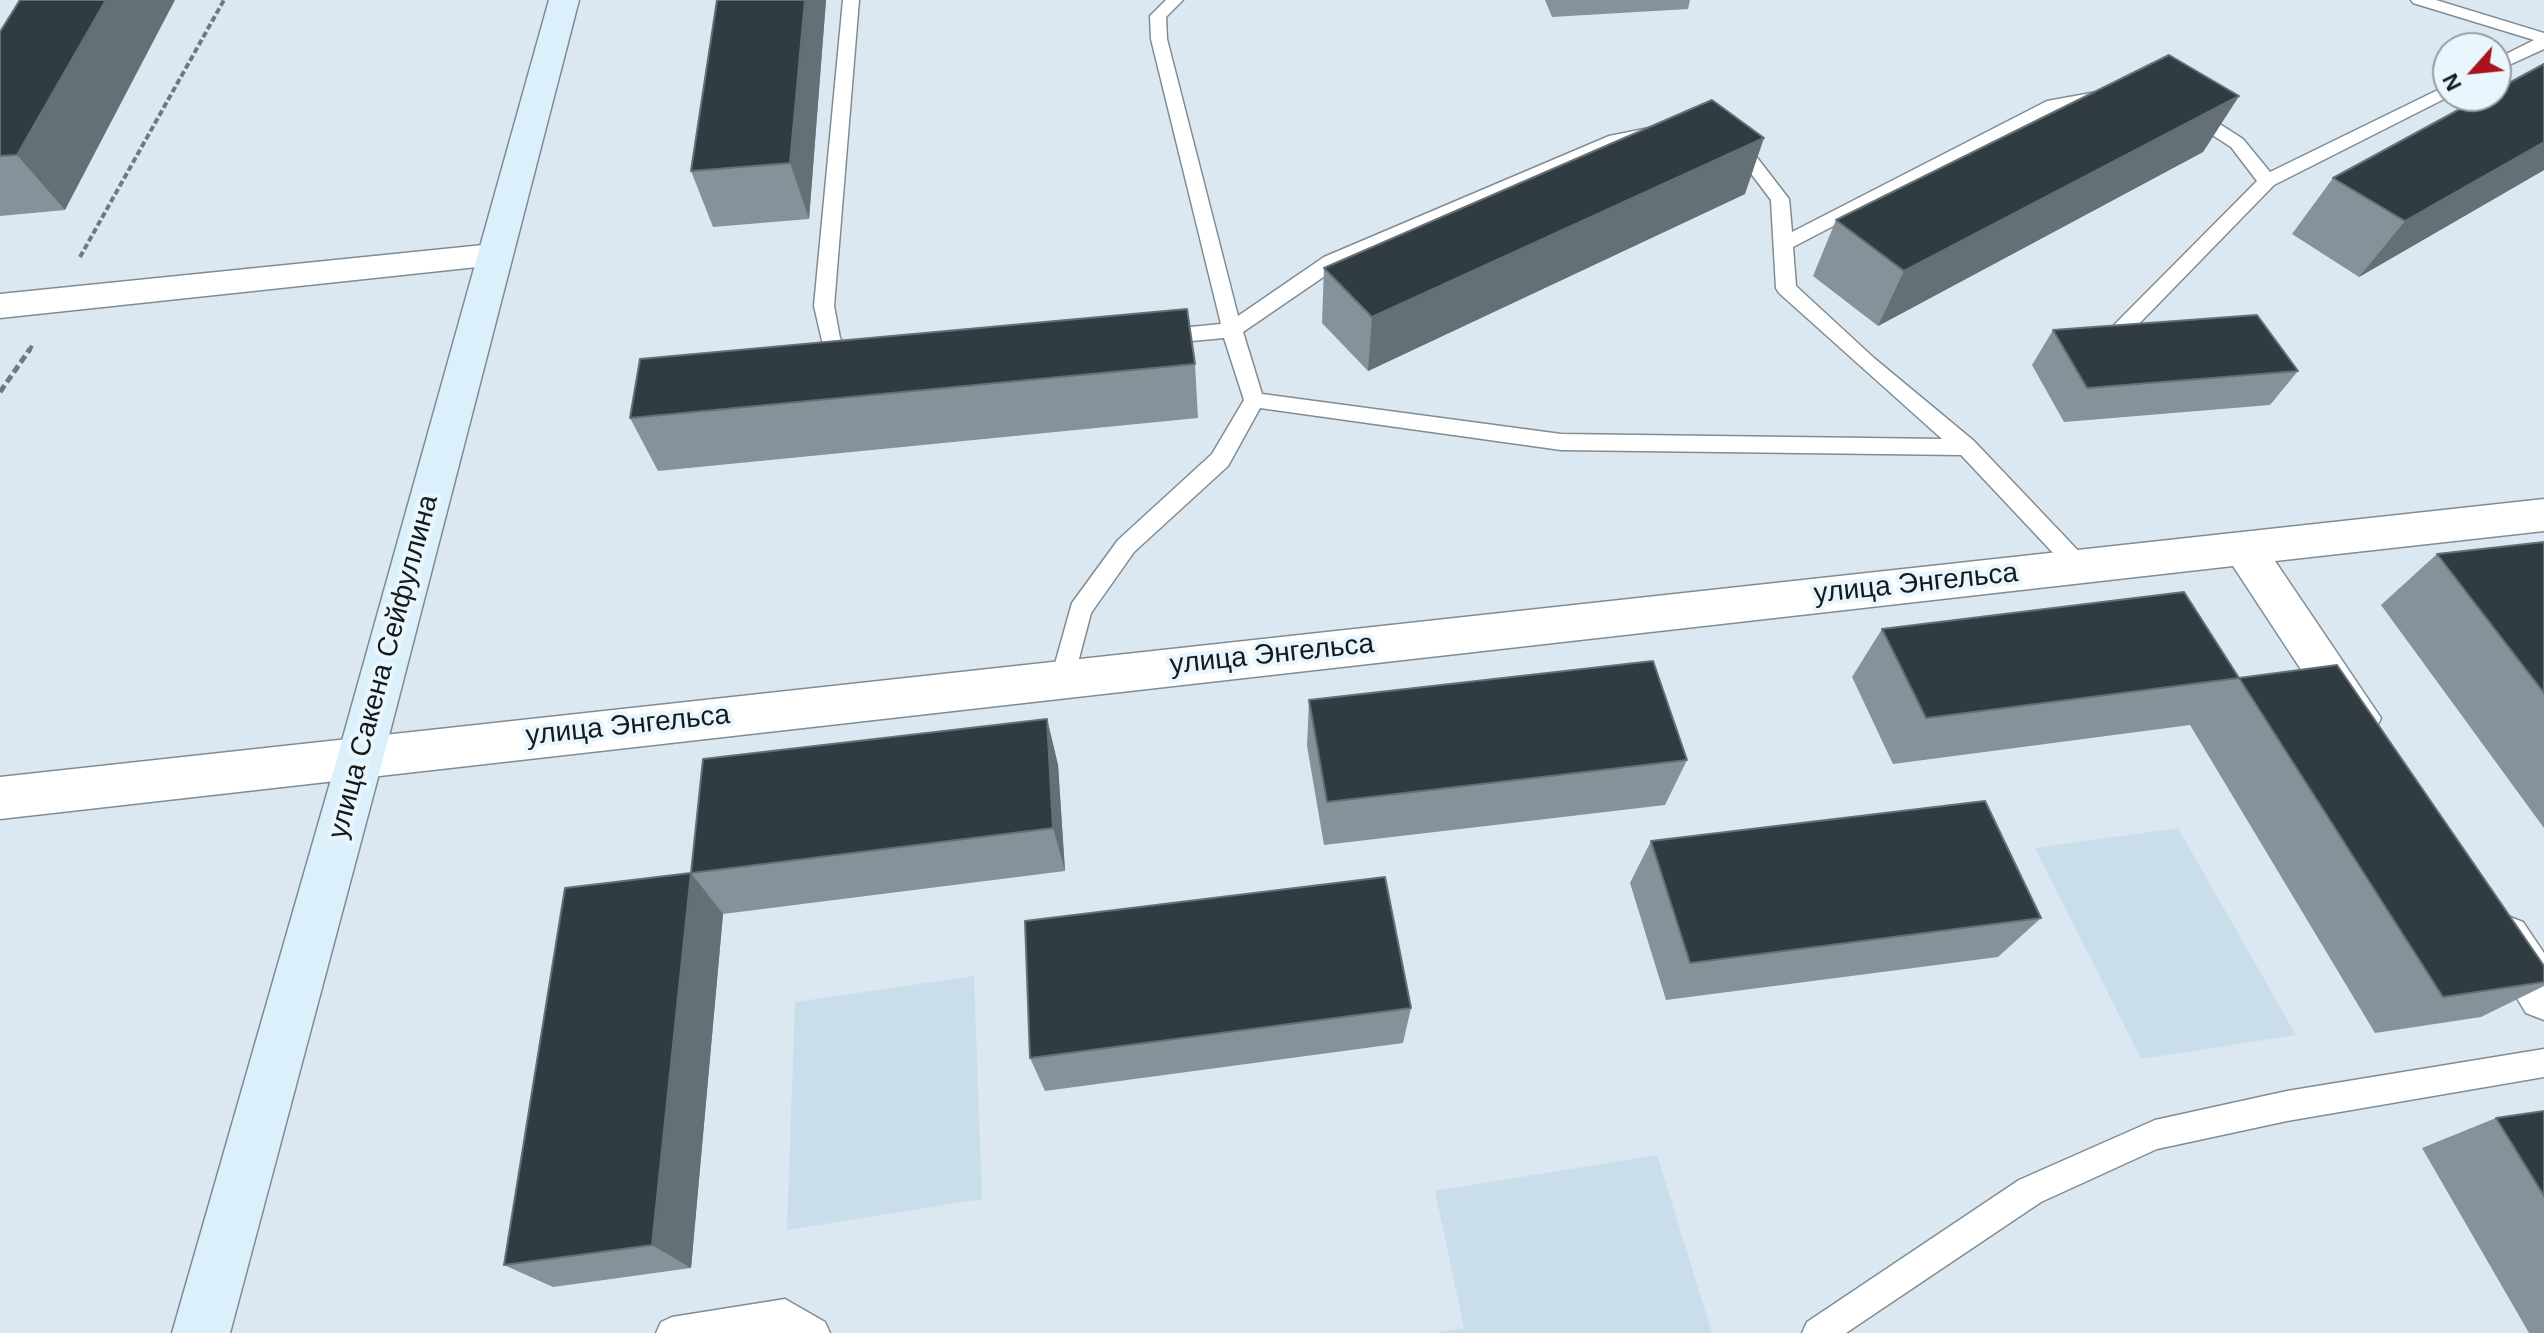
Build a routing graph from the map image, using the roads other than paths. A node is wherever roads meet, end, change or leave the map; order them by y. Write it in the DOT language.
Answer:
graph roads {
  1 [pos="564,0"];
  2 [pos="851,0"];
  3 [pos="1175,0"];
  4 [pos="2419,0"];
  5 [pos="2544,40"];
  6 [pos="2512,57"];
  7 [pos="2127,95"];
  8 [pos="2432,98"];
  9 [pos="2175,105"];
  10 [pos="1668,129"];
  11 [pos="1718,141"];
  12 [pos="2267,181"];
  13 [pos="1782,245"];
  14 [pos="493,256"];
  15 [pos="0,306"];
  16 [pos="2122,329"];
  17 [pos="1232,330"];
  18 [pos="1137,339"];
  19 [pos="872,361"];
  20 [pos="1254,400"];
  21 [pos="1966,447"];
  22 [pos="2544,515"];
  23 [pos="2243,547"];
  24 [pos="2079,566"];
  25 [pos="1063,678"];
  26 [pos="361,755"];
  27 [pos="2385,758"];
  28 [pos="0,798"];
  29 [pos="2482,904"];
  30 [pos="2544,996"];
  31 [pos="2544,1063"];
  32 [pos="201,1333"];
  33 [pos="672,1333"];
  34 [pos="814,1333"];
  35 [pos="1818,1333"];
  1 -- 14 [label="street, улица Сакена Сейфуллина"];
  2 -- 19 [label="lane"];
  3 -- 17 [label="lane"];
  4 -- 5 [label="lane"];
  5 -- 6 [label="lane"];
  7 -- 13 [label="lane"];
  8 -- 12 [label="lane"];
  9 -- 12 [label="lane"];
  10 -- 17 [label="lane"];
  11 -- 13 [label="lane"];
  12 -- 16 [label="lane"];
  13 -- 21 [label="lane"];
  14 -- 15 [label="street"];
  14 -- 26 [label="street, улица Сакена Сейфуллина"];
  17 -- 18 [label="lane"];
  17 -- 20 [label="lane"];
  20 -- 21 [label="lane"];
  20 -- 25 [label="lane"];
  21 -- 24 [label="lane"];
  22 -- 23 [label="street, улица Энгельса"];
  23 -- 24 [label="street, улица Энгельса"];
  23 -- 27 [label="street"];
  24 -- 25 [label="street, улица Энгельса"];
  25 -- 26 [label="street, улица Энгельса"];
  26 -- 28 [label="street, улица Энгельса"];
  26 -- 32 [label="street, улица Сакена Сейфуллина"];
  29 -- 30 [label="street"];
  31 -- 35 [label="lane"];
  33 -- 34 [label="lane"];
}
